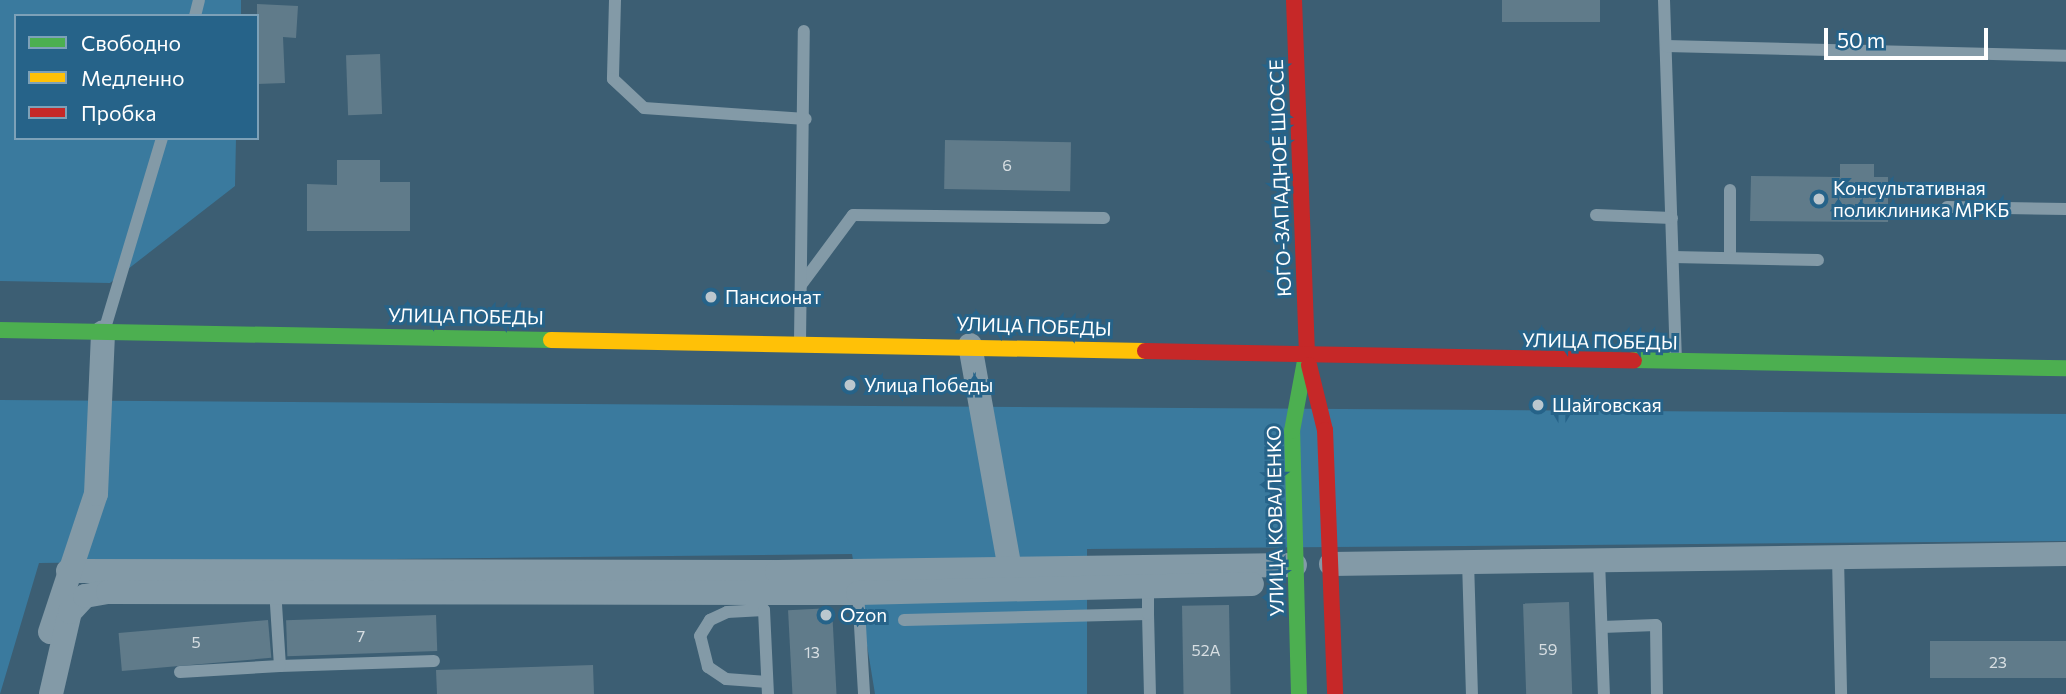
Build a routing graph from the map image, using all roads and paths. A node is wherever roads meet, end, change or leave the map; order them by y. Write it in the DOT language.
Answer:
graph roads {
  1 [pos="615,0"];
  2 [pos="1294,0"];
  3 [pos="1664,0"];
  4 [pos="804,31"];
  5 [pos="1666,46"];
  6 [pos="2066,56"];
  7 [pos="806,119"];
  8 [pos="161,140"];
  9 [pos="1730,190"];
  10 [pos="1947,207"];
  11 [pos="2066,209"];
  12 [pos="1596,215"];
  13 [pos="1104,218"];
  14 [pos="1672,218"];
  15 [pos="1673,257"];
  16 [pos="1730,258"];
  17 [pos="1818,260"];
  18 [pos="801,285"];
  19 [pos="0,330"];
  20 [pos="103,332"];
  21 [pos="800,342"];
  22 [pos="970,345"];
  23 [pos="1307,354"];
  24 [pos="1676,363"];
  25 [pos="2066,368"];
  26 [pos="2066,555"];
  27 [pos="1838,558"];
  28 [pos="1598,560"];
  29 [pos="1468,561"];
  30 [pos="1331,564"];
  31 [pos="1295,565"];
  32 [pos="1010,570"];
  33 [pos="68,571"];
  34 [pos="1148,577"];
  35 [pos="275,581"];
  36 [pos="858,582"];
  37 [pos="1252,584"];
  38 [pos="1148,614"];
  39 [pos="904,620"];
  40 [pos="1602,627"];
  41 [pos="433,661"];
  42 [pos="280,666"];
  43 [pos="180,672"];
  44 [pos="767,688"];
  45 [pos="36,694"];
  46 [pos="51,694"];
  47 [pos="864,694"];
  48 [pos="1150,694"];
  49 [pos="1299,694"];
  50 [pos="1335,694"];
  51 [pos="1472,694"];
  52 [pos="1604,694"];
  53 [pos="1657,694"];
  54 [pos="1841,694"];
  1 -- 7 [label="lane"];
  2 -- 23 [label="main road, ЮГО-ЗАПАДНОЕ ШОССЕ"];
  3 -- 5 [label="lane"];
  4 -- 7 [label="lane"];
  5 -- 6 [label="lane"];
  5 -- 14 [label="lane"];
  7 -- 18 [label="lane"];
  8 -- 20 [label="lane"];
  9 -- 16 [label="lane"];
  10 -- 11 [label="lane"];
  12 -- 14 [label="lane"];
  13 -- 18 [label="lane"];
  14 -- 15 [label="lane"];
  15 -- 16 [label="lane"];
  15 -- 24 [label="lane"];
  16 -- 17 [label="lane"];
  18 -- 21 [label="lane"];
  19 -- 20 [label="main road, УЛИЦА ПОБЕДЫ"];
  20 -- 21 [label="main road, УЛИЦА ПОБЕДЫ"];
  20 -- 33 [label="street"];
  21 -- 22 [label="main road, УЛИЦА ПОБЕДЫ"];
  22 -- 23 [label="main road, УЛИЦА ПОБЕДЫ"];
  22 -- 32 [label="street"];
  23 -- 24 [label="main road, УЛИЦА ПОБЕДЫ"];
  23 -- 30 [label="main road"];
  23 -- 31 [label="main road, УЛИЦА КОВАЛЕНКО"];
  24 -- 25 [label="main road, УЛИЦА ПОБЕДЫ"];
  26 -- 27 [label="street"];
  27 -- 28 [label="street"];
  27 -- 54 [label="lane"];
  28 -- 29 [label="street"];
  28 -- 40 [label="lane"];
  29 -- 30 [label="street"];
  29 -- 51 [label="lane"];
  30 -- 31 [label="main road"];
  30 -- 50 [label="main road"];
  31 -- 34 [label="street"];
  31 -- 49 [label="main road, УЛИЦА КОВАЛЕНКО"];
  32 -- 34 [label="street"];
  32 -- 36 [label="street"];
  33 -- 35 [label="street"];
  33 -- 45 [label="street"];
  34 -- 36 [label="street"];
  34 -- 37 [label="street"];
  34 -- 38 [label="lane"];
  35 -- 36 [label="street"];
  35 -- 42 [label="lane"];
  35 -- 46 [label="street"];
  36 -- 47 [label="lane"];
  38 -- 39 [label="lane"];
  38 -- 48 [label="lane"];
  40 -- 52 [label="lane"];
  40 -- 53 [label="lane"];
  41 -- 42 [label="lane"];
  42 -- 43 [label="lane"];
  44 -- 44 [label="lane"];
}
